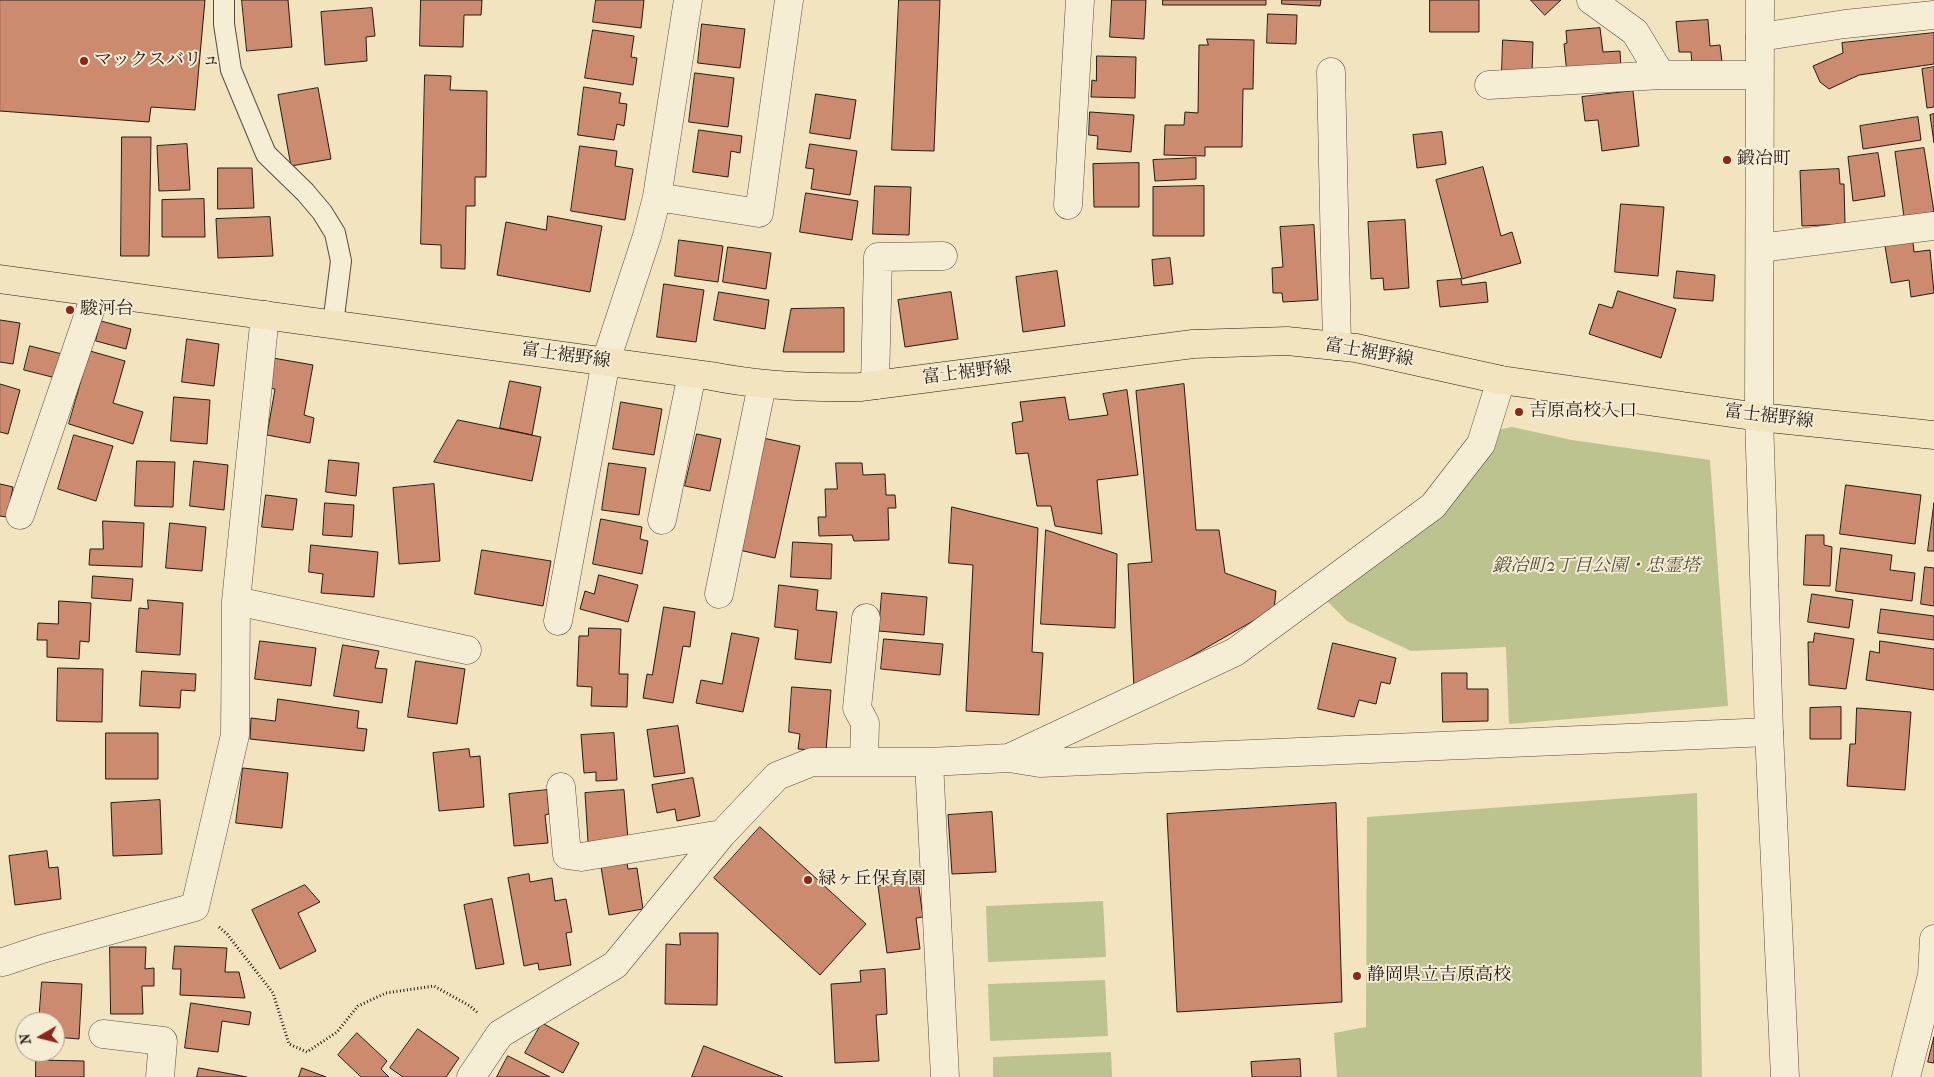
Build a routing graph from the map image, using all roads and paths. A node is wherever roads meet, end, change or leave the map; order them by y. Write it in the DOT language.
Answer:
graph roads {
  1 [pos="224,0"];
  2 [pos="688,0"];
  3 [pos="789,0"];
  4 [pos="1080,0"];
  5 [pos="1592,0"];
  6 [pos="1760,0"];
  7 [pos="1934,14"];
  8 [pos="1760,37"];
  9 [pos="1331,72"];
  10 [pos="1661,75"];
  11 [pos="1759,75"];
  12 [pos="1489,85"];
  13 [pos="656,197"];
  14 [pos="1068,205"];
  15 [pos="1934,226"];
  16 [pos="1760,248"];
  17 [pos="943,256"];
  18 [pos="0,278"];
  19 [pos="96,293"];
  20 [pos="264,315"];
  21 [pos="332,324"];
  22 [pos="1337,346"];
  23 [pos="606,362"];
  24 [pos="692,374"];
  25 [pos="1501,380"];
  26 [pos="762,385"];
  27 [pos="875,385"];
  28 [pos="1759,417"];
  29 [pos="1934,436"];
  30 [pos="20,516"];
  31 [pos="662,520"];
  32 [pos="719,594"];
  33 [pos="236,601"];
  34 [pos="866,618"];
  35 [pos="558,621"];
  36 [pos="467,650"];
  37 [pos="1769,732"];
  38 [pos="1009,758"];
  39 [pos="864,762"];
  40 [pos="929,762"];
  41 [pos="561,787"];
  42 [pos="722,834"];
  43 [pos="196,907"];
  44 [pos="1934,939"];
  45 [pos="2,962"];
  46 [pos="103,1034"];
  47 [pos="500,1034"];
  48 [pos="160,1077"];
  49 [pos="471,1077"];
  50 [pos="945,1077"];
  51 [pos="1785,1077"];
  52 [pos="1906,1077"];
  1 -- 21 [label="lane"];
  2 -- 13 [label="street"];
  3 -- 13 [label="street"];
  4 -- 14 [label="street"];
  5 -- 10 [label="street"];
  6 -- 8 [label="street"];
  7 -- 8 [label="street"];
  8 -- 11 [label="street"];
  9 -- 22 [label="street"];
  10 -- 11 [label="street"];
  10 -- 12 [label="street"];
  11 -- 16 [label="street"];
  13 -- 23 [label="street"];
  15 -- 16 [label="street"];
  16 -- 28 [label="street"];
  17 -- 27 [label="street"];
  18 -- 19 [label="main road, 富士裾野線"];
  19 -- 20 [label="main road, 富士裾野線"];
  19 -- 30 [label="street"];
  20 -- 21 [label="main road, 富士裾野線"];
  20 -- 33 [label="street"];
  21 -- 23 [label="main road, 富士裾野線"];
  22 -- 25 [label="main road, 富士裾野線"];
  22 -- 27 [label="main road, 富士裾野線"];
  23 -- 24 [label="main road, 富士裾野線"];
  23 -- 35 [label="street"];
  24 -- 26 [label="main road, 富士裾野線"];
  24 -- 31 [label="street"];
  25 -- 28 [label="main road, 富士裾野線"];
  25 -- 38 [label="street"];
  26 -- 27 [label="main road, 富士裾野線"];
  26 -- 32 [label="street"];
  28 -- 29 [label="main road, 富士裾野線"];
  28 -- 37 [label="street"];
  33 -- 36 [label="street"];
  33 -- 43 [label="street"];
  34 -- 39 [label="street"];
  37 -- 38 [label="street"];
  37 -- 51 [label="street"];
  38 -- 40 [label="street"];
  39 -- 40 [label="street"];
  39 -- 42 [label="street"];
  40 -- 50 [label="street"];
  41 -- 42 [label="street"];
  42 -- 47 [label="street"];
  43 -- 45 [label="street"];
  43 -- 47 [label="path"];
  44 -- 52 [label="street"];
  46 -- 48 [label="street"];
  47 -- 49 [label="street"];
}
